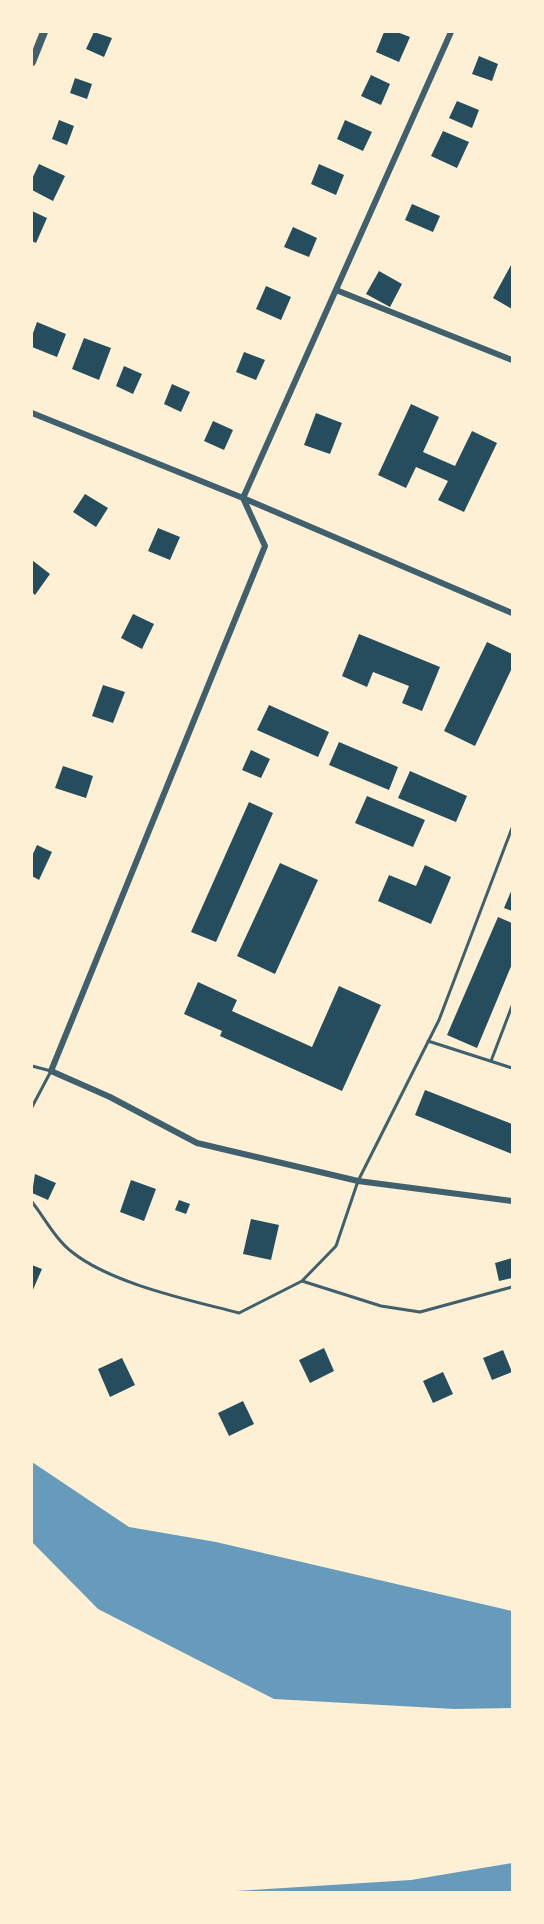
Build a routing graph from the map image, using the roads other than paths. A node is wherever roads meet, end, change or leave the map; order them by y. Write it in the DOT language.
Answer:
graph roads {
  1 [pos="44,32"];
  2 [pos="451,32"];
  3 [pos="32,62"];
  4 [pos="336,290"];
  5 [pos="513,360"];
  6 [pos="32,413"];
  7 [pos="243,498"];
  8 [pos="513,613"];
  9 [pos="513,828"];
  10 [pos="513,1006"];
  11 [pos="428,1041"];
  12 [pos="491,1061"];
  13 [pos="32,1066"];
  14 [pos="513,1068"];
  15 [pos="51,1071"];
  16 [pos="32,1107"];
  17 [pos="358,1181"];
  18 [pos="513,1201"];
  19 [pos="32,1202"];
  20 [pos="302,1281"];
  21 [pos="513,1287"];
  1 -- 3 [label="street"];
  2 -- 4 [label="street"];
  4 -- 5 [label="street"];
  4 -- 7 [label="street"];
  6 -- 7 [label="street"];
  7 -- 8 [label="street"];
  7 -- 15 [label="street"];
  9 -- 11 [label="lane"];
  10 -- 12 [label="lane"];
  11 -- 12 [label="lane"];
  11 -- 17 [label="lane"];
  12 -- 14 [label="lane"];
  13 -- 15 [label="lane"];
  15 -- 16 [label="lane"];
  15 -- 17 [label="street"];
  17 -- 18 [label="street"];
  17 -- 20 [label="lane"];
  19 -- 20 [label="lane"];
  20 -- 21 [label="lane"];
}
